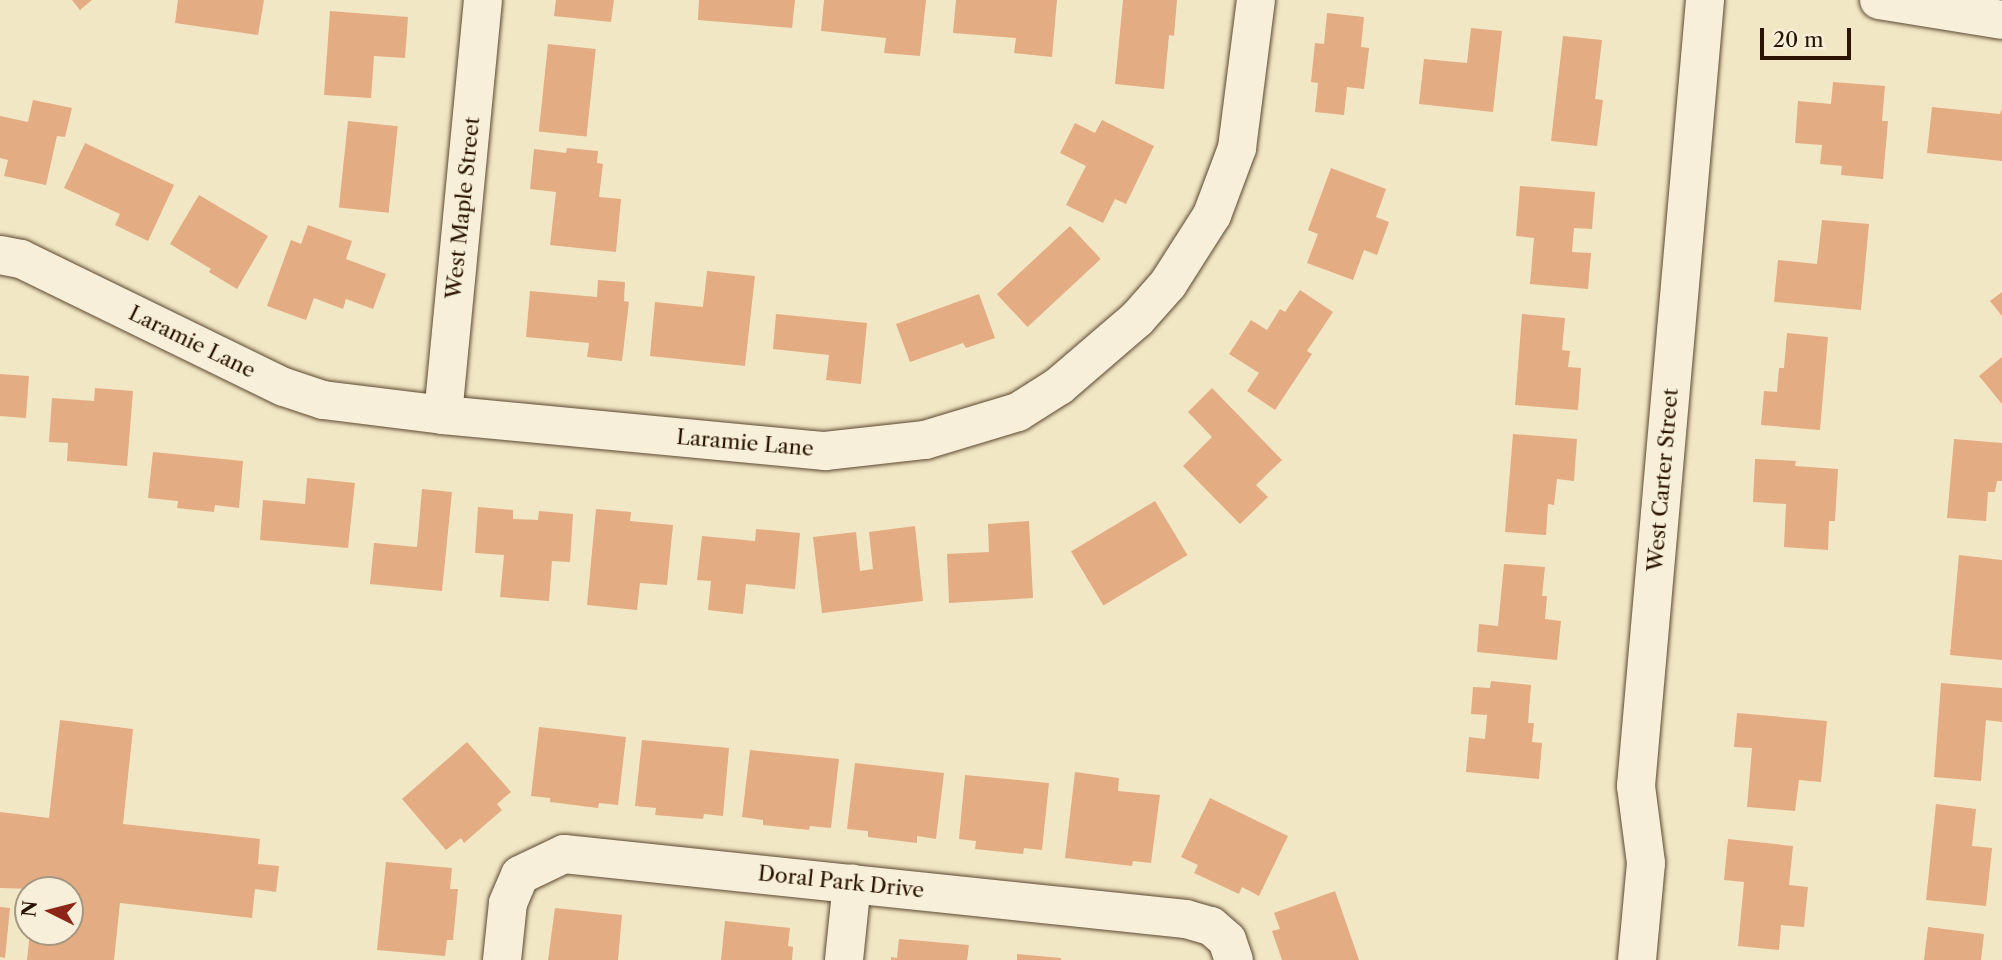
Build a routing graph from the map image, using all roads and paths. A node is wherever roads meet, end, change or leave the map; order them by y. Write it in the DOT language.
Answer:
graph roads {
  1 [pos="483,0"];
  2 [pos="1256,0"];
  3 [pos="1705,0"];
  4 [pos="1879,0"];
  5 [pos="2002,20"];
  6 [pos="0,255"];
  7 [pos="443,415"];
  8 [pos="852,883"];
  9 [pos="502,960"];
  10 [pos="844,960"];
  11 [pos="1234,960"];
  12 [pos="1637,960"];
  1 -- 7 [label="street, West Maple Street"];
  2 -- 7 [label="street, Laramie Lane"];
  3 -- 12 [label="street, West Carter Street"];
  4 -- 5 [label="street"];
  6 -- 7 [label="street, Laramie Lane"];
  8 -- 9 [label="street, Doral Park Drive"];
  8 -- 10 [label="street"];
  8 -- 11 [label="street, Doral Park Drive"];
}
